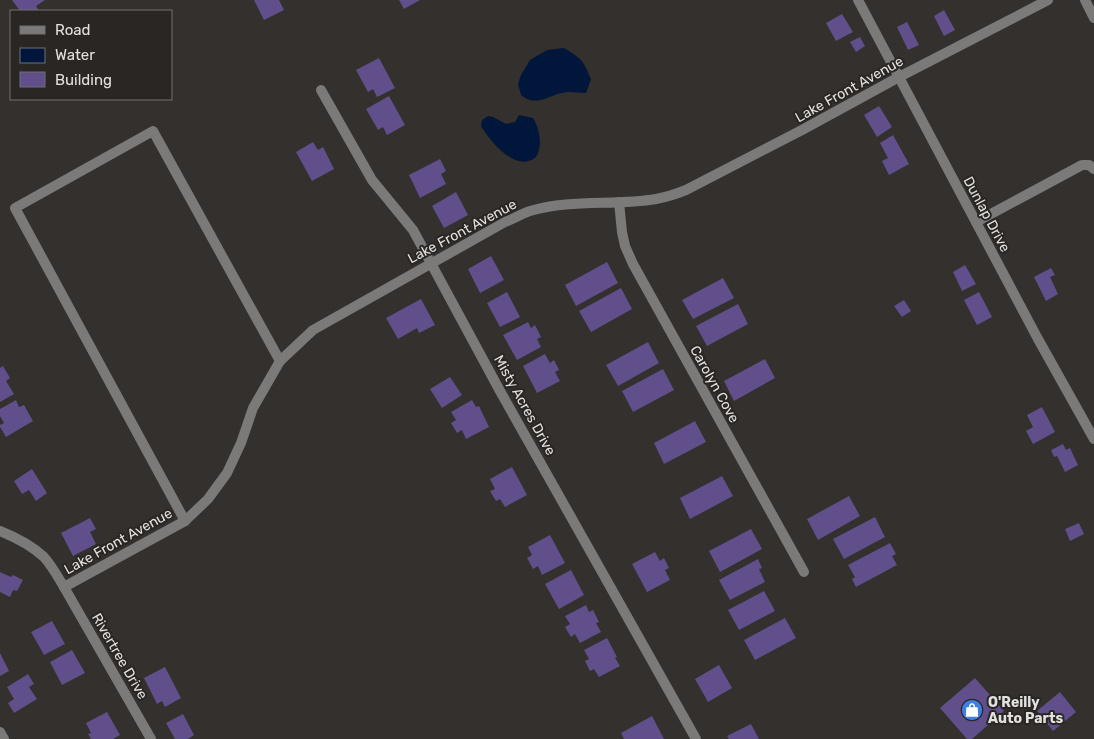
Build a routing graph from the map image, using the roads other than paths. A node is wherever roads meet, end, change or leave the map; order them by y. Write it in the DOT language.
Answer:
graph roads {
  1 [pos="858,0"];
  2 [pos="1048,0"];
  3 [pos="1085,0"];
  4 [pos="1094,18"];
  5 [pos="899,77"];
  6 [pos="321,90"];
  7 [pos="1094,169"];
  8 [pos="620,202"];
  9 [pos="976,222"];
  10 [pos="431,263"];
  11 [pos="280,361"];
  12 [pos="1091,424"];
  13 [pos="1094,439"];
  14 [pos="185,521"];
  15 [pos="0,531"];
  16 [pos="804,572"];
  17 [pos="64,587"];
  18 [pos="0,732"];
  19 [pos="4,739"];
  20 [pos="151,739"];
  21 [pos="696,739"];
  1 -- 5 [label="street, Dunlap Drive"];
  2 -- 5 [label="street, Lake Front Avenue"];
  3 -- 4 [label="street"];
  5 -- 8 [label="street, Lake Front Avenue"];
  5 -- 9 [label="street, Dunlap Drive"];
  6 -- 10 [label="street, Misty Acres Drive"];
  7 -- 9 [label="street"];
  8 -- 10 [label="street, Lake Front Avenue"];
  8 -- 16 [label="street, Carolyn Cove"];
  9 -- 12 [label="street, Dunlap Drive"];
  10 -- 11 [label="street, Lake Front Avenue"];
  10 -- 21 [label="street, Misty Acres Drive"];
  11 -- 14 [label="street, Lake Front Avenue"];
  11 -- 14 [label="street"];
  12 -- 13 [label="street, Dunlap Drive"];
  14 -- 17 [label="street, Lake Front Avenue"];
  15 -- 17 [label="street, Lake Front Avenue"];
  17 -- 20 [label="street, Rivertree Drive"];
  18 -- 19 [label="street"];
}
